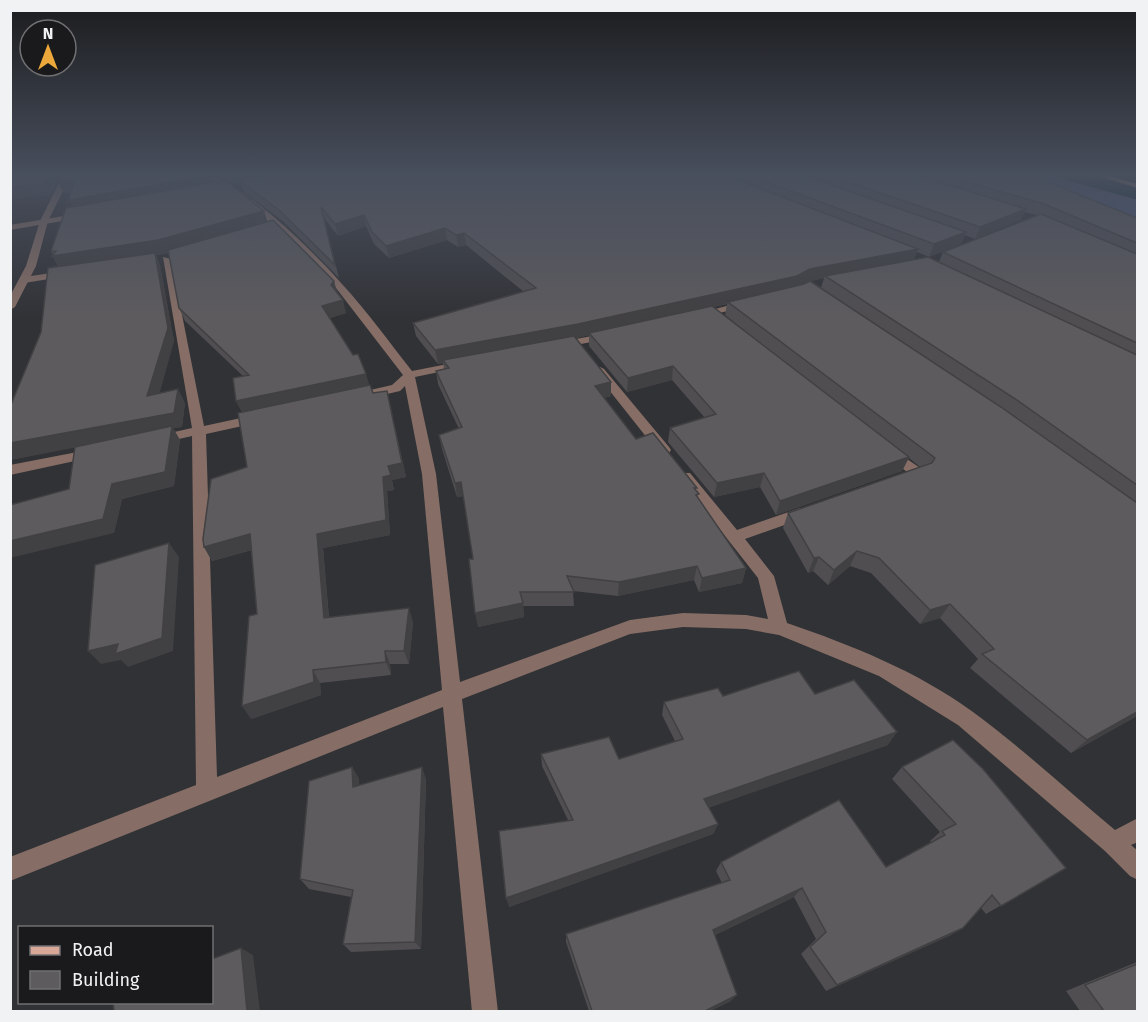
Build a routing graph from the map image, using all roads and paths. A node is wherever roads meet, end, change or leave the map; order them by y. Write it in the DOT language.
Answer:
graph roads {
  1 [pos="36,223"];
  2 [pos="44,223"];
  3 [pos="275,223"];
  4 [pos="279,226"];
  5 [pos="10,228"];
  6 [pos="267,229"];
  7 [pos="166,258"];
  8 [pos="71,273"];
  9 [pos="24,280"];
  10 [pos="753,303"];
  11 [pos="10,307"];
  12 [pos="689,317"];
  13 [pos="622,333"];
  14 [pos="543,348"];
  15 [pos="585,352"];
  16 [pos="476,362"];
  17 [pos="409,375"];
  18 [pos="338,401"];
  19 [pos="268,416"];
  20 [pos="199,432"];
  21 [pos="144,443"];
  22 [pos="880,444"];
  23 [pos="110,450"];
  24 [pos="10,470"];
  25 [pos="896,481"];
  26 [pos="821,507"];
  27 [pos="734,537"];
  28 [pos="779,628"];
  29 [pos="453,696"];
  30 [pos="207,792"];
  31 [pos="1137,829"];
  32 [pos="1113,843"];
  33 [pos="1137,868"];
  34 [pos="10,869"];
  35 [pos="485,1011"];
  1 -- 5 [label="street"];
  2 -- 9 [label="street"];
  3 -- 4 [label="street"];
  4 -- 6 [label="street"];
  4 -- 17 [label="street"];
  7 -- 20 [label="street"];
  8 -- 9 [label="street"];
  9 -- 11 [label="street"];
  10 -- 12 [label="street"];
  13 -- 15 [label="street"];
  14 -- 15 [label="street"];
  15 -- 27 [label="street"];
  16 -- 17 [label="street"];
  17 -- 18 [label="street"];
  17 -- 29 [label="street"];
  19 -- 20 [label="street"];
  20 -- 21 [label="street"];
  20 -- 30 [label="street"];
  22 -- 25 [label="street"];
  23 -- 24 [label="street"];
  26 -- 27 [label="street"];
  27 -- 28 [label="street"];
  28 -- 29 [label="street"];
  28 -- 32 [label="street"];
  29 -- 30 [label="street"];
  29 -- 35 [label="street"];
  30 -- 34 [label="street"];
  31 -- 32 [label="street"];
  32 -- 33 [label="street"];
}
